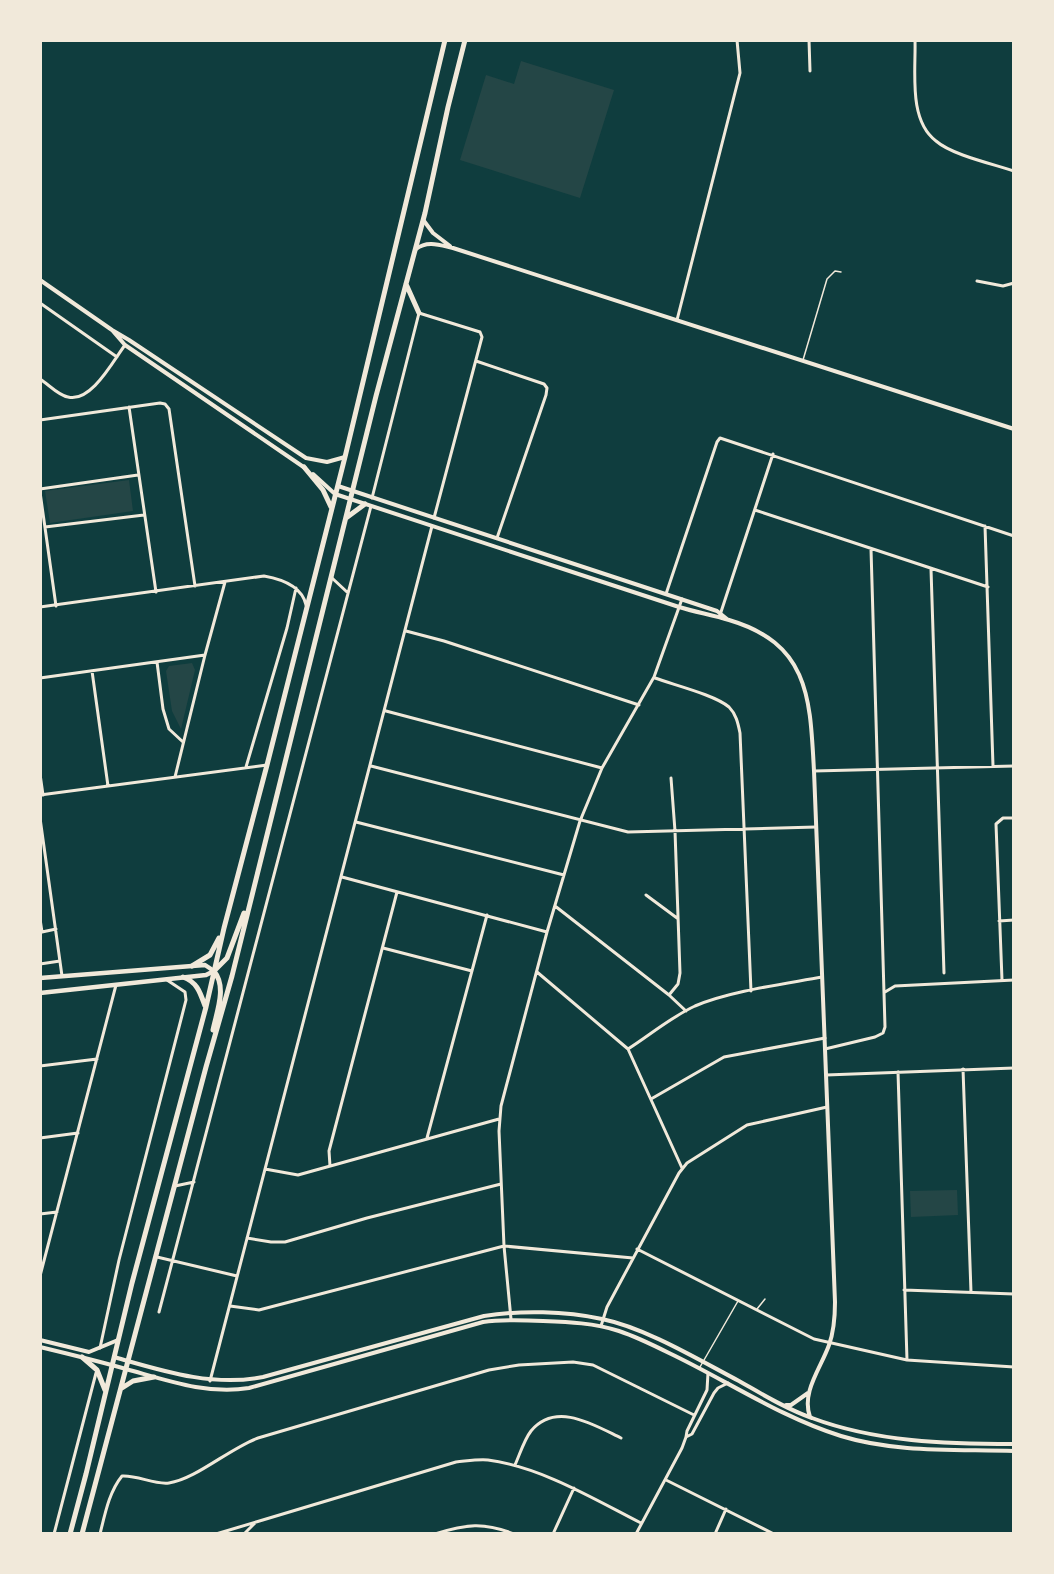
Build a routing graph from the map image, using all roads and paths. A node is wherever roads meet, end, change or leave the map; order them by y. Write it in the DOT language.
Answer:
graph roads {
  1 [pos="445,40"];
  2 [pos="465,40"];
  3 [pos="737,40"];
  4 [pos="809,40"];
  5 [pos="915,40"];
  6 [pos="810,71"];
  7 [pos="1014,171"];
  8 [pos="424,213"];
  9 [pos="453,248"];
  10 [pos="415,250"];
  11 [pos="841,272"];
  12 [pos="40,280"];
  13 [pos="977,281"];
  14 [pos="1014,283"];
  15 [pos="406,284"];
  16 [pos="40,303"];
  17 [pos="419,313"];
  18 [pos="677,321"];
  19 [pos="112,330"];
  20 [pos="129,340"];
  21 [pos="125,345"];
  22 [pos="117,357"];
  23 [pos="802,361"];
  24 [pos="476,362"];
  25 [pos="40,379"];
  26 [pos="129,407"];
  27 [pos="40,420"];
  28 [pos="1014,429"];
  29 [pos="773,454"];
  30 [pos="345,457"];
  31 [pos="304,467"];
  32 [pos="138,475"];
  33 [pos="40,482"];
  34 [pos="338,486"];
  35 [pos="41,490"];
  36 [pos="352,491"];
  37 [pos="335,494"];
  38 [pos="372,498"];
  39 [pos="350,499"];
  40 [pos="368,505"];
  41 [pos="332,508"];
  42 [pos="755,510"];
  43 [pos="144,515"];
  44 [pos="434,518"];
  45 [pos="345,519"];
  46 [pos="45,526"];
  47 [pos="432,526"];
  48 [pos="985,526"];
  49 [pos="1014,536"];
  50 [pos="496,538"];
  51 [pos="871,549"];
  52 [pos="931,568"];
  53 [pos="331,577"];
  54 [pos="225,582"];
  55 [pos="195,586"];
  56 [pos="988,587"];
  57 [pos="296,588"];
  58 [pos="156,592"];
  59 [pos="348,592"];
  60 [pos="666,594"];
  61 [pos="682,599"];
  62 [pos="56,606"];
  63 [pos="40,607"];
  64 [pos="679,607"];
  65 [pos="307,609"];
  66 [pos="721,612"];
  67 [pos="718,618"];
  68 [pos="727,619"];
  69 [pos="406,631"];
  70 [pos="205,655"];
  71 [pos="157,662"];
  72 [pos="92,671"];
  73 [pos="40,678"];
  74 [pos="654,678"];
  75 [pos="639,706"];
  76 [pos="385,711"];
  77 [pos="184,743"];
  78 [pos="267,765"];
  79 [pos="371,766"];
  80 [pos="993,766"];
  81 [pos="1014,766"];
  82 [pos="246,768"];
  83 [pos="602,768"];
  84 [pos="937,768"];
  85 [pos="878,769"];
  86 [pos="814,771"];
  87 [pos="40,774"];
  88 [pos="175,777"];
  89 [pos="671,778"];
  90 [pos="41,780"];
  91 [pos="108,786"];
  92 [pos="42,795"];
  93 [pos="40,818"];
  94 [pos="1014,818"];
  95 [pos="579,821"];
  96 [pos="356,822"];
  97 [pos="816,827"];
  98 [pos="744,829"];
  99 [pos="675,831"];
  100 [pos="564,875"];
  101 [pos="342,877"];
  102 [pos="253,888"];
  103 [pos="397,892"];
  104 [pos="646,895"];
  105 [pos="555,906"];
  106 [pos="487,915"];
  107 [pos="40,918"];
  108 [pos="678,918"];
  109 [pos="1014,920"];
  110 [pos="999,921"];
  111 [pos="56,928"];
  112 [pos="224,928"];
  113 [pos="547,932"];
  114 [pos="383,948"];
  115 [pos="60,961"];
  116 [pos="40,964"];
  117 [pos="192,966"];
  118 [pos="214,971"];
  119 [pos="472,971"];
  120 [pos="537,972"];
  121 [pos="944,973"];
  122 [pos="62,976"];
  123 [pos="183,977"];
  124 [pos="822,977"];
  125 [pos="40,978"];
  126 [pos="166,979"];
  127 [pos="1014,980"];
  128 [pos="1002,981"];
  129 [pos="889,982"];
  130 [pos="116,985"];
  131 [pos="751,991"];
  132 [pos="40,993"];
  133 [pos="885,993"];
  134 [pos="669,995"];
  135 [pos="206,1007"];
  136 [pos="686,1011"];
  137 [pos="825,1038"];
  138 [pos="628,1049"];
  139 [pos="825,1049"];
  140 [pos="97,1059"];
  141 [pos="40,1066"];
  142 [pos="206,1067"];
  143 [pos="1014,1068"];
  144 [pos="963,1070"];
  145 [pos="898,1072"];
  146 [pos="826,1075"];
  147 [pos="651,1099"];
  148 [pos="827,1107"];
  149 [pos="499,1119"];
  150 [pos="78,1133"];
  151 [pos="40,1138"];
  152 [pos="427,1138"];
  153 [pos="330,1166"];
  154 [pos="682,1168"];
  155 [pos="265,1169"];
  156 [pos="194,1182"];
  157 [pos="502,1184"];
  158 [pos="175,1186"];
  159 [pos="57,1212"];
  160 [pos="40,1214"];
  161 [pos="247,1238"];
  162 [pos="504,1246"];
  163 [pos="637,1249"];
  164 [pos="157,1257"];
  165 [pos="633,1258"];
  166 [pos="173,1261"];
  167 [pos="40,1276"];
  168 [pos="237,1276"];
  169 [pos="904,1290"];
  170 [pos="971,1292"];
  171 [pos="1014,1294"];
  172 [pos="765,1299"];
  173 [pos="738,1300"];
  174 [pos="230,1306"];
  175 [pos="757,1309"];
  176 [pos="159,1312"];
  177 [pos="511,1313"];
  178 [pos="603,1319"];
  179 [pos="511,1320"];
  180 [pos="601,1326"];
  181 [pos="40,1340"];
  182 [pos="118,1340"];
  183 [pos="830,1343"];
  184 [pos="40,1347"];
  185 [pos="100,1348"];
  186 [pos="82,1357"];
  187 [pos="114,1357"];
  188 [pos="906,1360"];
  189 [pos="129,1361"];
  190 [pos="703,1362"];
  191 [pos="112,1365"];
  192 [pos="1014,1367"];
  193 [pos="700,1368"];
  194 [pos="127,1369"];
  195 [pos="97,1370"];
  196 [pos="708,1371"];
  197 [pos="154,1377"];
  198 [pos="210,1381"];
  199 [pos="729,1383"];
  200 [pos="121,1389"];
  201 [pos="106,1391"];
  202 [pos="808,1392"];
  203 [pos="784,1405"];
  204 [pos="694,1415"];
  205 [pos="810,1417"];
  206 [pos="686,1437"];
  207 [pos="621,1438"];
  208 [pos="1014,1444"];
  209 [pos="1014,1450"];
  210 [pos="515,1465"];
  211 [pos="666,1480"];
  212 [pos="574,1488"];
  213 [pos="726,1509"];
  214 [pos="256,1522"];
  215 [pos="641,1523"];
  216 [pos="54,1533"];
  217 [pos="70,1533"];
  218 [pos="82,1533"];
  219 [pos="100,1533"];
  220 [pos="216,1533"];
  221 [pos="244,1533"];
  222 [pos="435,1533"];
  223 [pos="514,1533"];
  224 [pos="553,1533"];
  225 [pos="636,1533"];
  226 [pos="715,1533"];
  227 [pos="774,1533"];
  1 -- 30 [label="highway"];
  2 -- 8 [label="highway"];
  3 -- 18 [label="street"];
  4 -- 6 [label="street"];
  5 -- 7 [label="street"];
  8 -- 9 [label="street"];
  8 -- 10 [label="highway"];
  9 -- 10 [label="street"];
  9 -- 18 [label="street"];
  10 -- 15 [label="highway"];
  11 -- 23 [label="lane"];
  12 -- 19 [label="street"];
  13 -- 14 [label="street"];
  15 -- 17 [label="highway"];
  15 -- 36 [label="highway"];
  16 -- 22 [label="street"];
  17 -- 24 [label="street"];
  17 -- 38 [label="street"];
  18 -- 23 [label="street"];
  19 -- 20 [label="street"];
  19 -- 21 [label="street"];
  20 -- 21 [label="street"];
  20 -- 30 [label="street"];
  21 -- 22 [label="street"];
  21 -- 31 [label="street"];
  22 -- 25 [label="street"];
  23 -- 28 [label="street"];
  24 -- 44 [label="street"];
  24 -- 50 [label="street"];
  26 -- 27 [label="street"];
  26 -- 32 [label="street"];
  26 -- 55 [label="street"];
  29 -- 42 [label="street"];
  29 -- 48 [label="street"];
  29 -- 60 [label="street"];
  30 -- 34 [label="highway"];
  31 -- 37 [label="street"];
  31 -- 41 [label="highway"];
  32 -- 35 [label="street"];
  32 -- 43 [label="street"];
  33 -- 35 [label="street"];
  34 -- 36 [label="street"];
  34 -- 37 [label="highway"];
  35 -- 46 [label="street"];
  36 -- 38 [label="street"];
  36 -- 39 [label="highway"];
  37 -- 39 [label="street"];
  37 -- 41 [label="highway"];
  38 -- 44 [label="street"];
  39 -- 40 [label="street"];
  39 -- 45 [label="highway"];
  40 -- 45 [label="highway"];
  40 -- 47 [label="street"];
  40 -- 59 [label="street"];
  41 -- 65 [label="highway"];
  42 -- 51 [label="street"];
  42 -- 66 [label="street"];
  43 -- 46 [label="street"];
  43 -- 58 [label="street"];
  44 -- 50 [label="street"];
  45 -- 53 [label="highway"];
  46 -- 62 [label="street"];
  47 -- 64 [label="street"];
  47 -- 69 [label="street"];
  48 -- 49 [label="street"];
  48 -- 56 [label="street"];
  50 -- 60 [label="street"];
  51 -- 52 [label="street"];
  51 -- 85 [label="street"];
  52 -- 56 [label="street"];
  52 -- 84 [label="street"];
  53 -- 59 [label="street"];
  53 -- 102 [label="highway"];
  54 -- 55 [label="street"];
  54 -- 57 [label="street"];
  54 -- 70 [label="street"];
  55 -- 58 [label="street"];
  56 -- 80 [label="street"];
  57 -- 65 [label="street"];
  57 -- 82 [label="street"];
  58 -- 62 [label="street"];
  59 -- 156 [label="street"];
  60 -- 61 [label="street"];
  61 -- 64 [label="street"];
  61 -- 66 [label="street"];
  62 -- 63 [label="street"];
  64 -- 67 [label="street"];
  64 -- 74 [label="street"];
  65 -- 78 [label="highway"];
  66 -- 67 [label="street"];
  66 -- 68 [label="street"];
  67 -- 68 [label="street"];
  68 -- 86 [label="street"];
  69 -- 75 [label="street"];
  69 -- 76 [label="street"];
  70 -- 71 [label="street"];
  70 -- 77 [label="street"];
  71 -- 72 [label="street"];
  71 -- 77 [label="street"];
  72 -- 73 [label="street"];
  72 -- 91 [label="street"];
  74 -- 75 [label="street"];
  74 -- 98 [label="street"];
  75 -- 83 [label="street"];
  76 -- 79 [label="street"];
  76 -- 83 [label="street"];
  77 -- 88 [label="street"];
  78 -- 82 [label="street"];
  78 -- 112 [label="highway"];
  79 -- 95 [label="street"];
  79 -- 96 [label="street"];
  80 -- 81 [label="street"];
  80 -- 84 [label="street"];
  82 -- 88 [label="street"];
  83 -- 95 [label="street"];
  84 -- 85 [label="street"];
  84 -- 121 [label="street"];
  85 -- 86 [label="street"];
  85 -- 129 [label="street"];
  86 -- 97 [label="street"];
  87 -- 90 [label="street"];
  88 -- 91 [label="street"];
  89 -- 99 [label="street"];
  90 -- 92 [label="street"];
  91 -- 92 [label="street"];
  93 -- 111 [label="street"];
  94 -- 110 [label="street"];
  95 -- 99 [label="street"];
  95 -- 100 [label="street"];
  96 -- 100 [label="street"];
  96 -- 101 [label="street"];
  97 -- 98 [label="street"];
  97 -- 124 [label="street"];
  98 -- 99 [label="street"];
  98 -- 131 [label="street"];
  99 -- 108 [label="street"];
  100 -- 105 [label="street"];
  101 -- 103 [label="street"];
  101 -- 155 [label="street"];
  102 -- 118 [label="highway"];
  102 -- 142 [label="highway"];
  103 -- 106 [label="street"];
  103 -- 114 [label="street"];
  104 -- 108 [label="street"];
  105 -- 113 [label="street"];
  105 -- 134 [label="street"];
  106 -- 113 [label="street"];
  106 -- 119 [label="street"];
  107 -- 111 [label="street"];
  108 -- 134 [label="street"];
  109 -- 110 [label="street"];
  110 -- 128 [label="street"];
  111 -- 115 [label="street"];
  112 -- 117 [label="highway"];
  112 -- 118 [label="highway"];
  113 -- 120 [label="street"];
  114 -- 119 [label="street"];
  114 -- 153 [label="street"];
  115 -- 116 [label="street"];
  115 -- 122 [label="street"];
  117 -- 118 [label="main road"];
  117 -- 122 [label="main road"];
  118 -- 123 [label="main road"];
  118 -- 135 [label="highway"];
  118 -- 142 [label="highway"];
  119 -- 152 [label="street"];
  120 -- 138 [label="street"];
  120 -- 149 [label="street"];
  122 -- 125 [label="main road"];
  123 -- 126 [label="main road"];
  123 -- 135 [label="highway"];
  124 -- 131 [label="street"];
  124 -- 137 [label="street"];
  126 -- 130 [label="main road"];
  126 -- 185 [label="street"];
  127 -- 128 [label="street"];
  128 -- 129 [label="street"];
  129 -- 133 [label="street"];
  129 -- 133 [label="street"];
  130 -- 132 [label="main road"];
  130 -- 140 [label="street"];
  131 -- 136 [label="street"];
  133 -- 139 [label="street"];
  134 -- 136 [label="street"];
  135 -- 182 [label="highway"];
  136 -- 138 [label="street"];
  137 -- 139 [label="street"];
  137 -- 147 [label="street"];
  138 -- 147 [label="street"];
  139 -- 146 [label="street"];
  140 -- 141 [label="street"];
  140 -- 150 [label="street"];
  142 -- 158 [label="highway"];
  143 -- 144 [label="street"];
  144 -- 145 [label="street"];
  144 -- 170 [label="street"];
  145 -- 146 [label="street"];
  145 -- 169 [label="street"];
  146 -- 148 [label="street"];
  147 -- 154 [label="street"];
  148 -- 154 [label="street"];
  148 -- 183 [label="street"];
  149 -- 152 [label="street"];
  149 -- 157 [label="street"];
  150 -- 151 [label="street"];
  150 -- 159 [label="street"];
  152 -- 153 [label="street"];
  153 -- 155 [label="street"];
  154 -- 163 [label="street"];
  155 -- 161 [label="street"];
  156 -- 158 [label="street"];
  156 -- 166 [label="street"];
  157 -- 161 [label="street"];
  157 -- 162 [label="street"];
  158 -- 164 [label="highway"];
  159 -- 160 [label="street"];
  159 -- 167 [label="street"];
  161 -- 168 [label="street"];
  162 -- 165 [label="street"];
  162 -- 174 [label="street"];
  162 -- 177 [label="street"];
  163 -- 165 [label="street"];
  163 -- 173 [label="street"];
  164 -- 166 [label="street"];
  164 -- 189 [label="highway"];
  165 -- 178 [label="street"];
  166 -- 168 [label="street"];
  166 -- 176 [label="street"];
  168 -- 174 [label="street"];
  169 -- 170 [label="street"];
  169 -- 188 [label="street"];
  170 -- 171 [label="street"];
  172 -- 175 [label="lane"];
  173 -- 175 [label="street"];
  173 -- 190 [label="lane"];
  174 -- 198 [label="street"];
  175 -- 183 [label="street"];
  177 -- 178 [label="street"];
  177 -- 179 [label="street"];
  177 -- 198 [label="street"];
  178 -- 180 [label="street"];
  178 -- 190 [label="street"];
  179 -- 180 [label="street"];
  179 -- 197 [label="street"];
  180 -- 193 [label="street"];
  181 -- 185 [label="street"];
  182 -- 185 [label="street"];
  182 -- 187 [label="highway"];
  183 -- 188 [label="street"];
  183 -- 202 [label="street"];
  184 -- 186 [label="street"];
  186 -- 191 [label="street"];
  186 -- 195 [label="highway"];
  187 -- 189 [label="street"];
  187 -- 191 [label="highway"];
  188 -- 192 [label="street"];
  189 -- 194 [label="highway"];
  189 -- 198 [label="street"];
  190 -- 193 [label="lane"];
  190 -- 203 [label="street"];
  191 -- 194 [label="street"];
  191 -- 201 [label="highway"];
  193 -- 196 [label="street"];
  194 -- 197 [label="street"];
  194 -- 200 [label="highway"];
  195 -- 201 [label="highway"];
  195 -- 216 [label="street"];
  196 -- 199 [label="street"];
  196 -- 204 [label="street"];
  197 -- 200 [label="highway"];
  199 -- 206 [label="street"];
  199 -- 209 [label="street"];
  200 -- 218 [label="highway"];
  201 -- 217 [label="highway"];
  202 -- 203 [label="street"];
  202 -- 205 [label="street"];
  203 -- 205 [label="street"];
  204 -- 206 [label="street"];
  204 -- 219 [label="street"];
  205 -- 208 [label="street"];
  206 -- 211 [label="street"];
  207 -- 210 [label="street"];
  210 -- 212 [label="street"];
  210 -- 214 [label="street"];
  211 -- 213 [label="street"];
  211 -- 215 [label="street"];
  212 -- 215 [label="street"];
  212 -- 224 [label="street"];
  213 -- 226 [label="street"];
  213 -- 227 [label="street"];
  214 -- 220 [label="street"];
  214 -- 221 [label="street"];
  215 -- 225 [label="street"];
  222 -- 223 [label="street"];
}
